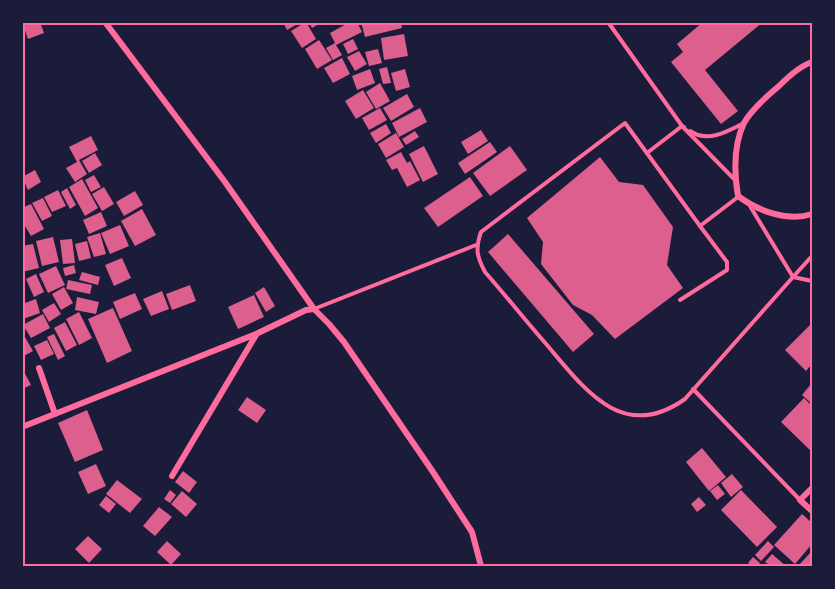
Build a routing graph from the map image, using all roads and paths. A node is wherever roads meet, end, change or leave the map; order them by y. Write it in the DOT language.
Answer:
graph roads {
  1 [pos="105,22"];
  2 [pos="608,22"];
  3 [pos="813,62"];
  4 [pos="745,122"];
  5 [pos="682,126"];
  6 [pos="647,153"];
  7 [pos="735,180"];
  8 [pos="738,196"];
  9 [pos="750,205"];
  10 [pos="813,214"];
  11 [pos="700,226"];
  12 [pos="476,245"];
  13 [pos="813,256"];
  14 [pos="793,277"];
  15 [pos="813,281"];
  16 [pos="680,300"];
  17 [pos="314,309"];
  18 [pos="256,334"];
  19 [pos="39,368"];
  20 [pos="693,389"];
  21 [pos="55,414"];
  22 [pos="22,427"];
  23 [pos="172,476"];
  24 [pos="813,488"];
  25 [pos="800,500"];
  26 [pos="813,511"];
  27 [pos="481,567"];
  1 -- 17 [label="street"];
  2 -- 5 [label="lane"];
  3 -- 4 [label="street"];
  4 -- 5 [label="lane"];
  4 -- 7 [label="street"];
  5 -- 6 [label="lane"];
  5 -- 7 [label="lane"];
  6 -- 11 [label="lane"];
  6 -- 12 [label="lane"];
  7 -- 8 [label="street"];
  8 -- 9 [label="street"];
  8 -- 11 [label="lane"];
  9 -- 10 [label="street"];
  9 -- 14 [label="lane"];
  11 -- 16 [label="lane"];
  12 -- 17 [label="lane"];
  12 -- 20 [label="lane"];
  13 -- 14 [label="lane"];
  14 -- 15 [label="lane"];
  14 -- 20 [label="lane"];
  17 -- 18 [label="street"];
  17 -- 27 [label="street"];
  18 -- 21 [label="street"];
  18 -- 23 [label="street"];
  19 -- 21 [label="street"];
  20 -- 25 [label="lane"];
  21 -- 22 [label="street"];
  24 -- 25 [label="street"];
  25 -- 26 [label="street"];
}
